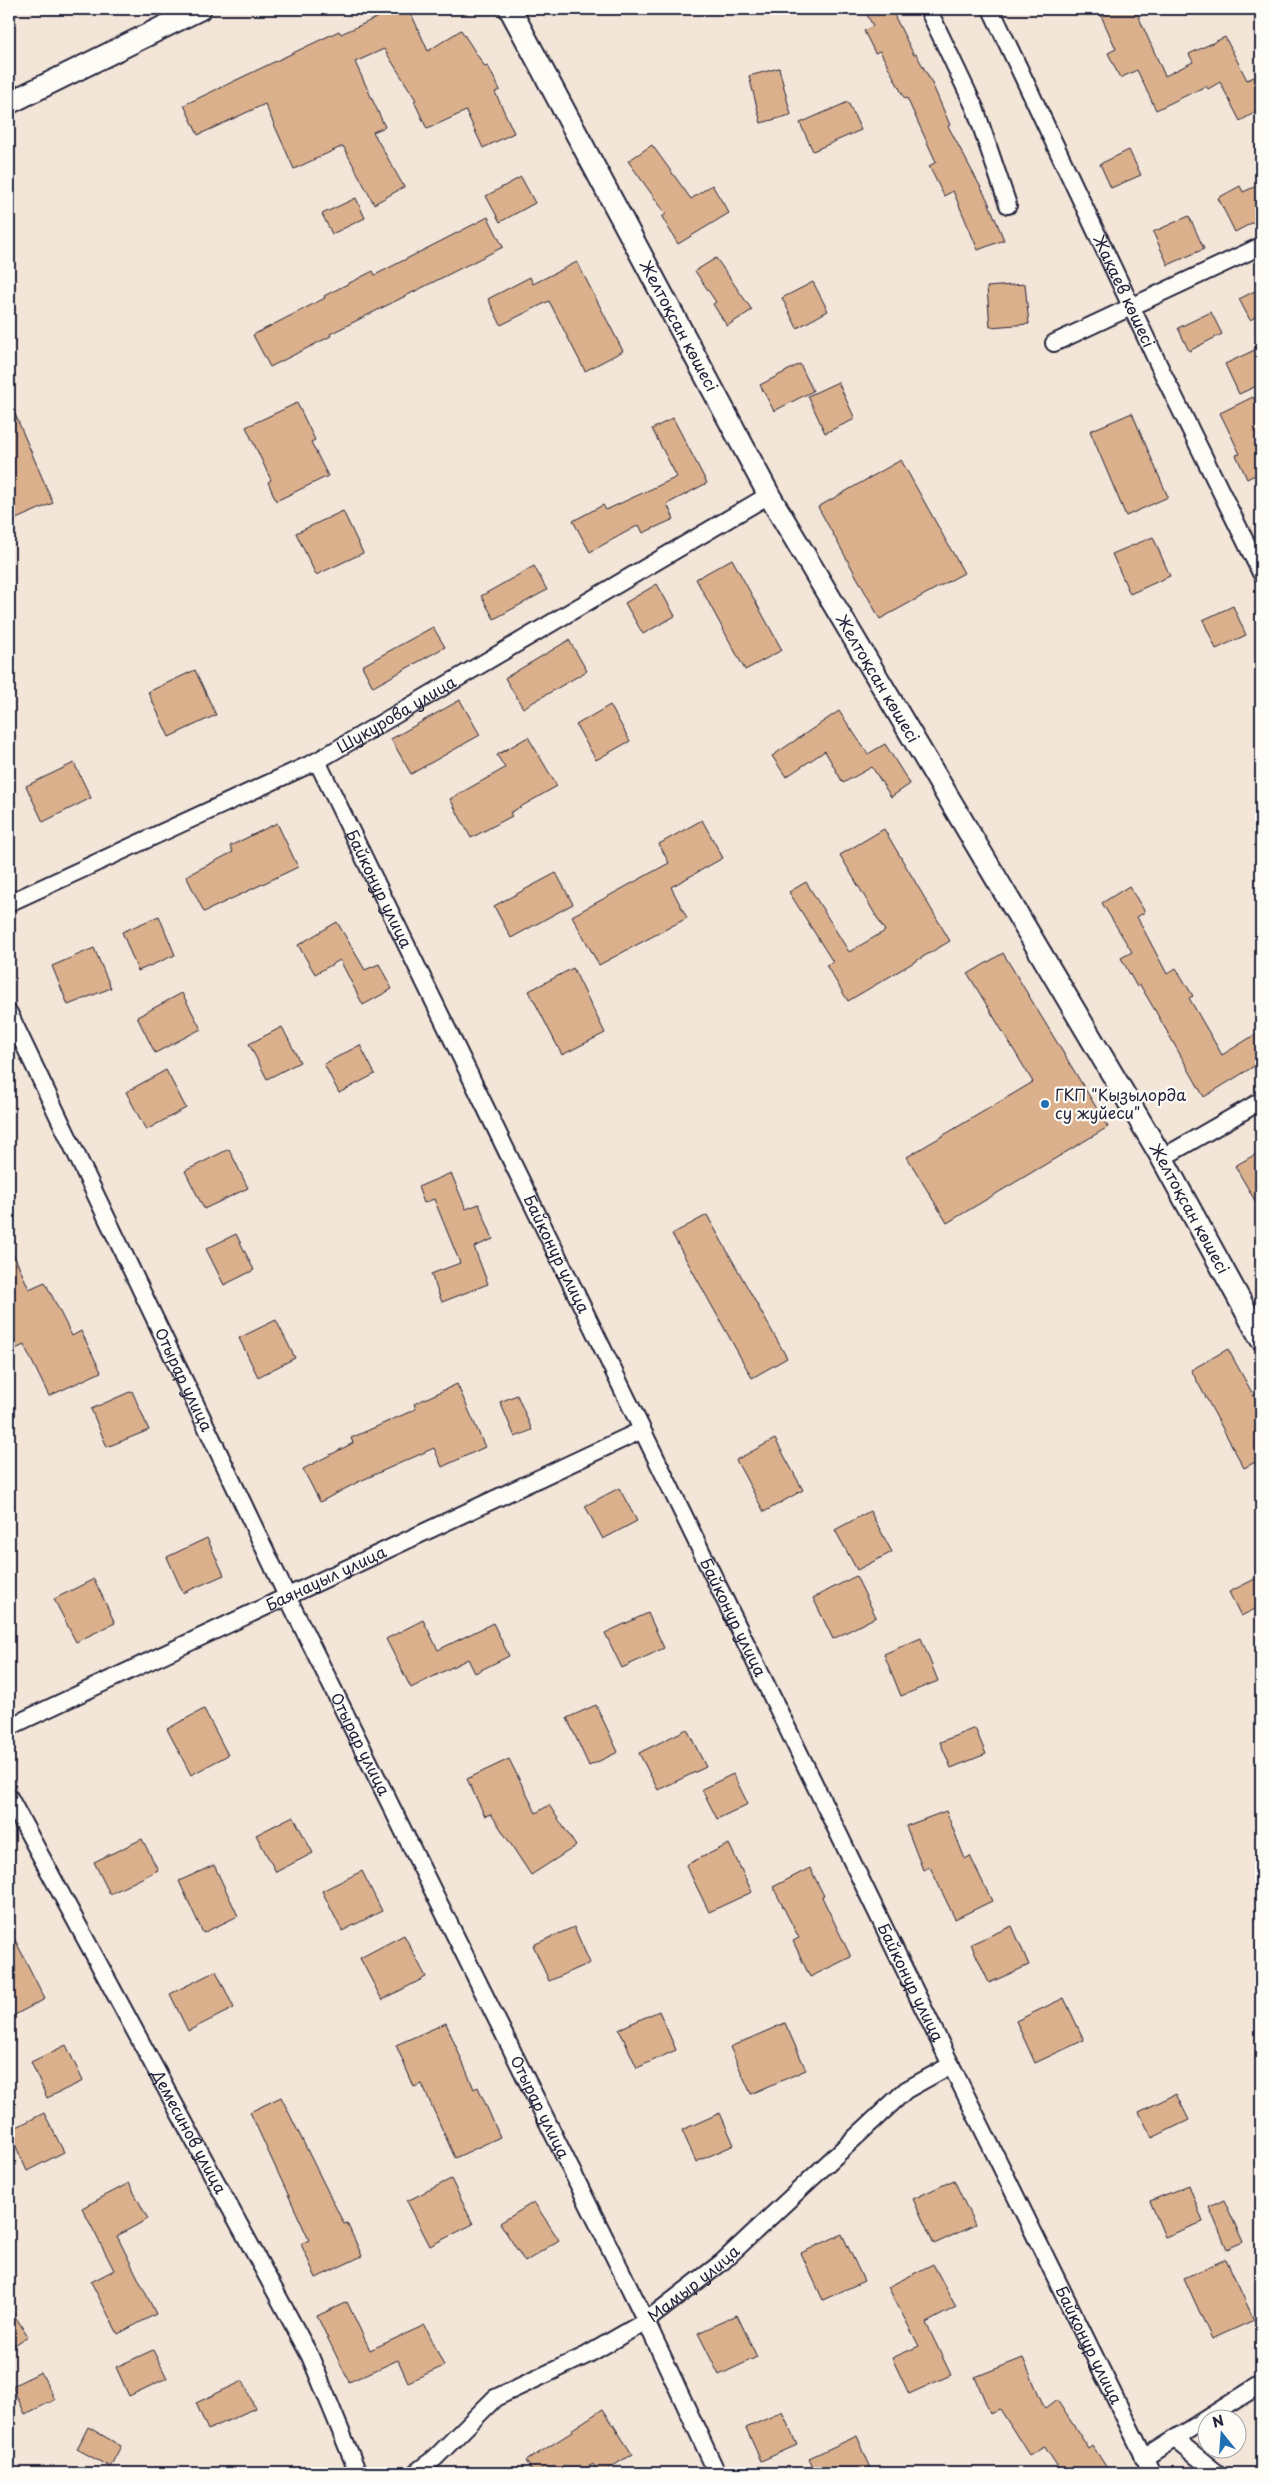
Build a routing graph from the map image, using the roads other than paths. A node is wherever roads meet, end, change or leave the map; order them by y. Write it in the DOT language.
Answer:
graph roads {
  1 [pos="200,9"];
  2 [pos="510,9"];
  3 [pos="928,9"];
  4 [pos="991,9"];
  5 [pos="9,103"];
  6 [pos="1008,205"];
  7 [pos="1261,246"];
  8 [pos="1130,305"];
  9 [pos="1054,342"];
  10 [pos="769,496"];
  11 [pos="1261,573"];
  12 [pos="317,761"];
  13 [pos="9,903"];
  14 [pos="9,1013"];
  15 [pos="1261,1102"];
  16 [pos="1162,1158"];
  17 [pos="1261,1339"];
  18 [pos="642,1430"];
  19 [pos="287,1596"];
  20 [pos="9,1727"];
  21 [pos="9,1797"];
  22 [pos="951,2065"];
  23 [pos="646,2321"];
  24 [pos="1261,2384"];
  25 [pos="1175,2439"];
  26 [pos="1144,2458"];
  27 [pos="358,2473"];
  28 [pos="415,2473"];
  29 [pos="717,2473"];
  30 [pos="1152,2473"];
  31 [pos="1217,2473"];
  1 -- 5 [label="street"];
  2 -- 10 [label="street, Желтоқсан көшесі"];
  3 -- 6 [label="street"];
  4 -- 8 [label="street, Жақаев көшесі"];
  7 -- 8 [label="street"];
  8 -- 9 [label="street"];
  8 -- 11 [label="street, Жақаев көшесі"];
  10 -- 12 [label="street, Шукурова улица"];
  10 -- 16 [label="street, Желтоқсан көшесі"];
  12 -- 13 [label="street, Шукурова улица"];
  12 -- 18 [label="street, Байконур улица"];
  14 -- 19 [label="street, Отырар улица"];
  15 -- 16 [label="street"];
  16 -- 17 [label="street, Желтоқсан көшесі"];
  18 -- 19 [label="street, Баянауыл улица"];
  18 -- 22 [label="street, Байконур улица"];
  19 -- 20 [label="street, Баянауыл улица"];
  19 -- 23 [label="street, Отырар улица"];
  21 -- 27 [label="street, Демесинов улица"];
  22 -- 23 [label="street, Мамыр улица"];
  22 -- 26 [label="street, Байконур улица"];
  23 -- 28 [label="street, Мамыр улица"];
  23 -- 29 [label="street, Отырар улица"];
  24 -- 25 [label="street"];
  25 -- 26 [label="street"];
  25 -- 31 [label="street"];
  26 -- 30 [label="street, Байконур улица"];
}
